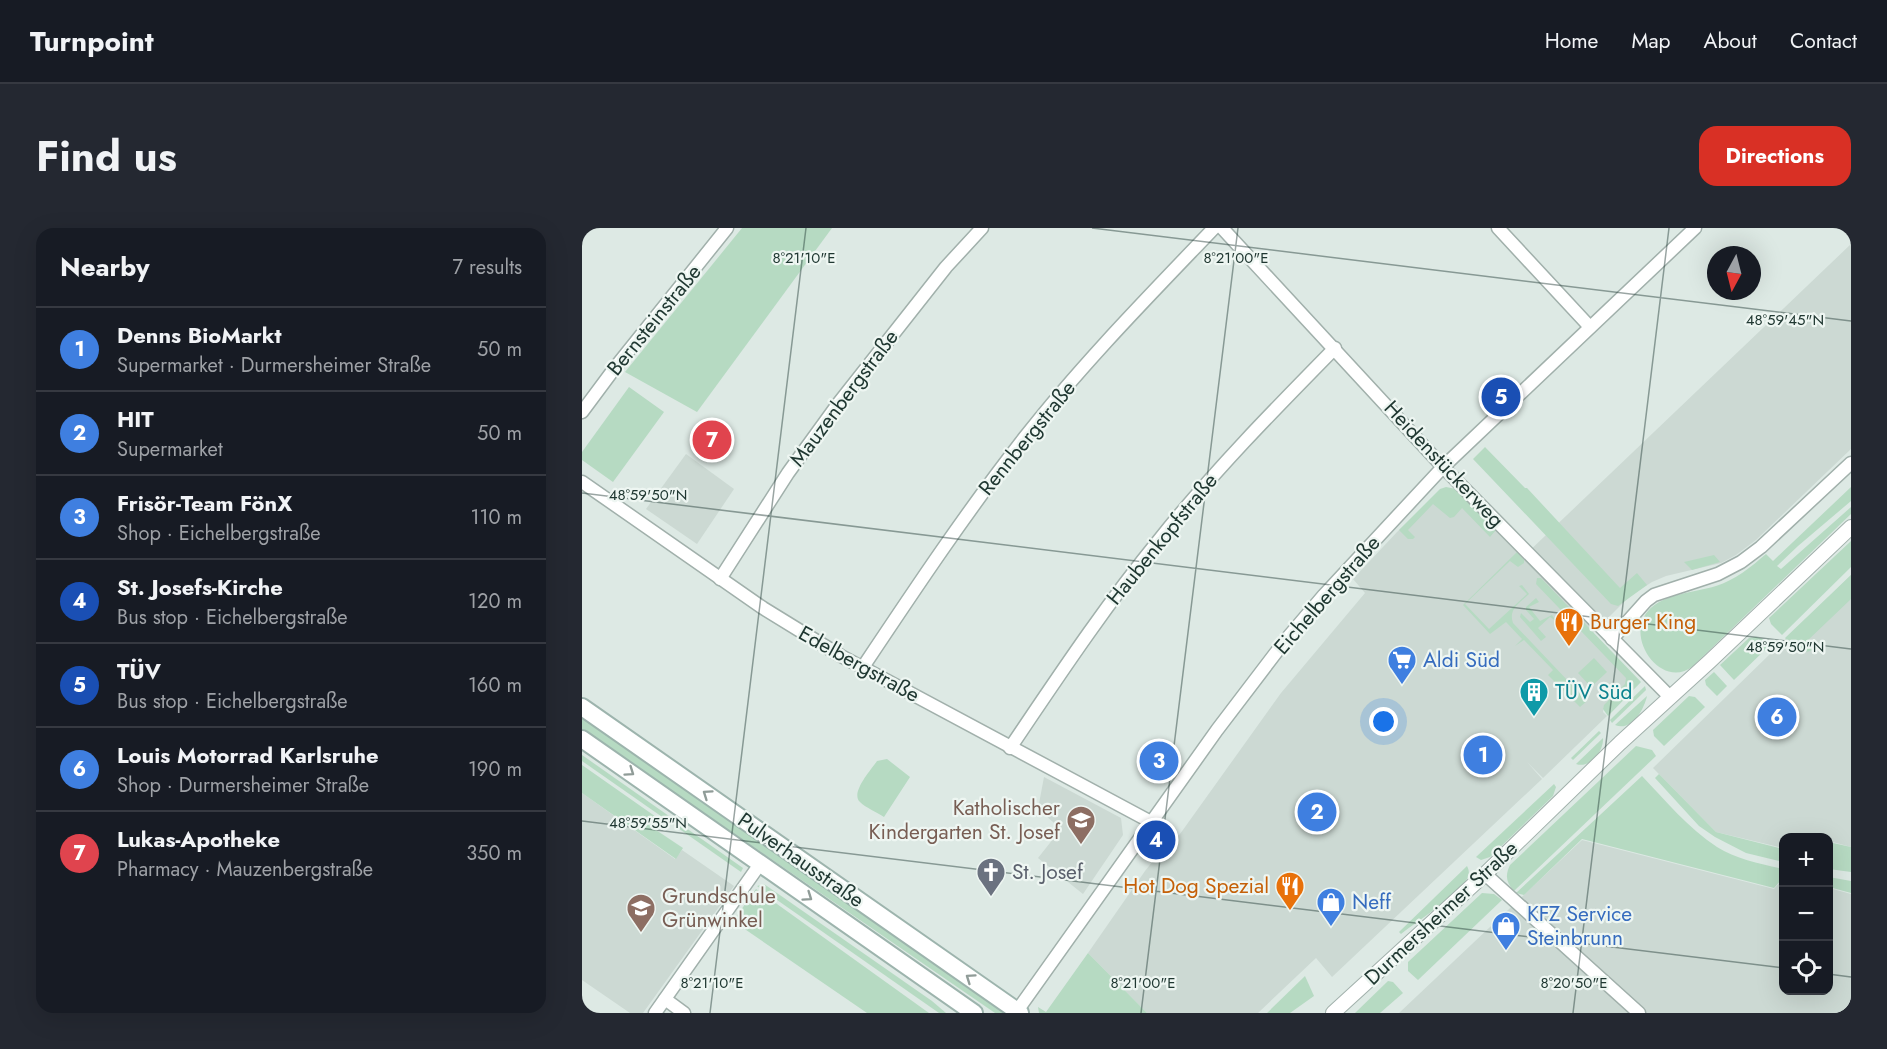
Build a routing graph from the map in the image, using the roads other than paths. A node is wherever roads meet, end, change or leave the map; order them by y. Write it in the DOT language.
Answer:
graph roads {
  1 [pos="727,228"];
  2 [pos="982,228"];
  3 [pos="1214,228"];
  4 [pos="1222,228"];
  5 [pos="1498,228"];
  6 [pos="1695,228"];
  7 [pos="1590,327"];
  8 [pos="1335,348"];
  9 [pos="582,412"];
  10 [pos="1851,463"];
  11 [pos="1443,467"];
  12 [pos="582,482"];
  13 [pos="1851,527"];
  14 [pos="720,579"];
  15 [pos="1611,639"];
  16 [pos="862,667"];
  17 [pos="1670,697"];
  18 [pos="582,707"];
  19 [pos="582,739"];
  20 [pos="1010,748"];
  21 [pos="1151,822"];
  22 [pos="760,864"];
  23 [pos="1485,874"];
  24 [pos="665,999"];
  25 [pos="1019,1012"];
  26 [pos="655,1013"];
  27 [pos="684,1013"];
  28 [pos="974,1013"];
  29 [pos="1333,1013"];
  30 [pos="1639,1013"];
  1 -- 9 [label="street, Bernsteinstraße"];
  2 -- 14 [label="street, Mauzenbergstraße"];
  3 -- 16 [label="street, Rennbergstraße"];
  4 -- 8 [label="street, Heidenstückerweg"];
  5 -- 7 [label="street"];
  6 -- 7 [label="street, Eichelbergstraße"];
  7 -- 11 [label="street, Eichelbergstraße"];
  8 -- 11 [label="street, Heidenstückerweg"];
  8 -- 20 [label="street, Haubenkopfstraße"];
  10 -- 15 [label="street"];
  11 -- 15 [label="street, Heidenstückerweg"];
  11 -- 21 [label="street, Eichelbergstraße"];
  12 -- 14 [label="street, Edelbergstraße"];
  13 -- 17 [label="street"];
  14 -- 16 [label="street, Edelbergstraße"];
  15 -- 17 [label="street, Heidenstückerweg"];
  16 -- 20 [label="street, Edelbergstraße"];
  17 -- 23 [label="street, Durmersheimer Straße"];
  25 -- 18 [label="main road, Pulverhausstraße, one-way"];
  19 -- 22 [label="main road, Pulverhausstraße, one-way"];
  20 -- 21 [label="street, Edelbergstraße"];
  21 -- 25 [label="street, Eichelbergstraße"];
  22 -- 24 [label="street"];
  22 -- 28 [label="main road, Pulverhausstraße, one-way"];
  23 -- 29 [label="street, Durmersheimer Straße"];
  23 -- 30 [label="street"];
  24 -- 26 [label="street"];
  24 -- 27 [label="street"];
}
